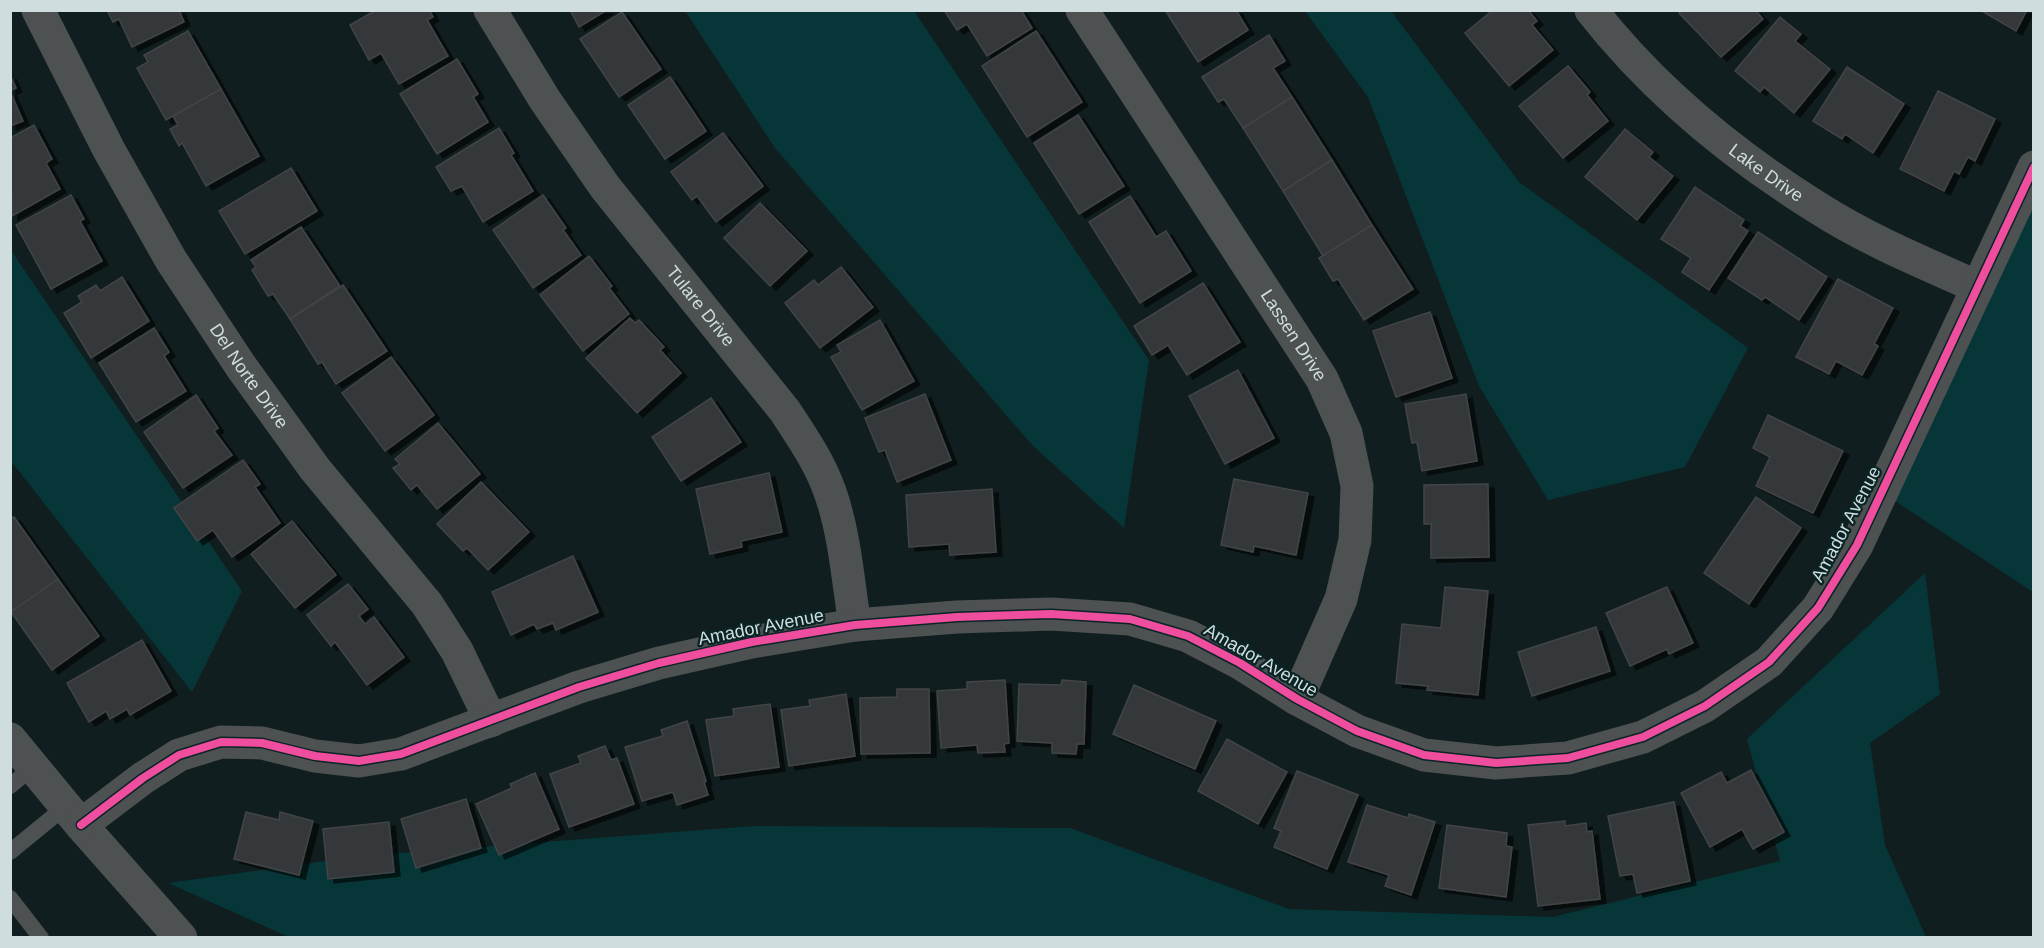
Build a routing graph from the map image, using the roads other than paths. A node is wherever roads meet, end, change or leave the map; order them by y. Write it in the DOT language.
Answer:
graph roads {
  1 [pos="38,10"];
  2 [pos="490,10"];
  3 [pos="1082,10"];
  4 [pos="1591,10"];
  5 [pos="2034,167"];
  6 [pos="1978,287"];
  7 [pos="855,625"];
  8 [pos="1297,699"];
  9 [pos="491,721"];
  10 [pos="10,739"];
  11 [pos="22,776"];
  12 [pos="73,816"];
  13 [pos="10,852"];
  14 [pos="10,898"];
  15 [pos="41,938"];
  16 [pos="181,938"];
  1 -- 9 [label="street, Del Norte Drive"];
  2 -- 7 [label="street, Tulare Drive"];
  3 -- 8 [label="street, Lassen Drive"];
  4 -- 6 [label="street, Lake Drive"];
  5 -- 6 [label="street, Amador Avenue"];
  6 -- 8 [label="street, Amador Avenue"];
  7 -- 8 [label="street, Amador Avenue"];
  7 -- 9 [label="street, Amador Avenue"];
  9 -- 12 [label="street, Amador Avenue"];
  10 -- 11 [label="street"];
  11 -- 12 [label="street"];
  12 -- 13 [label="lane"];
  12 -- 16 [label="street"];
  14 -- 15 [label="lane"];
}
